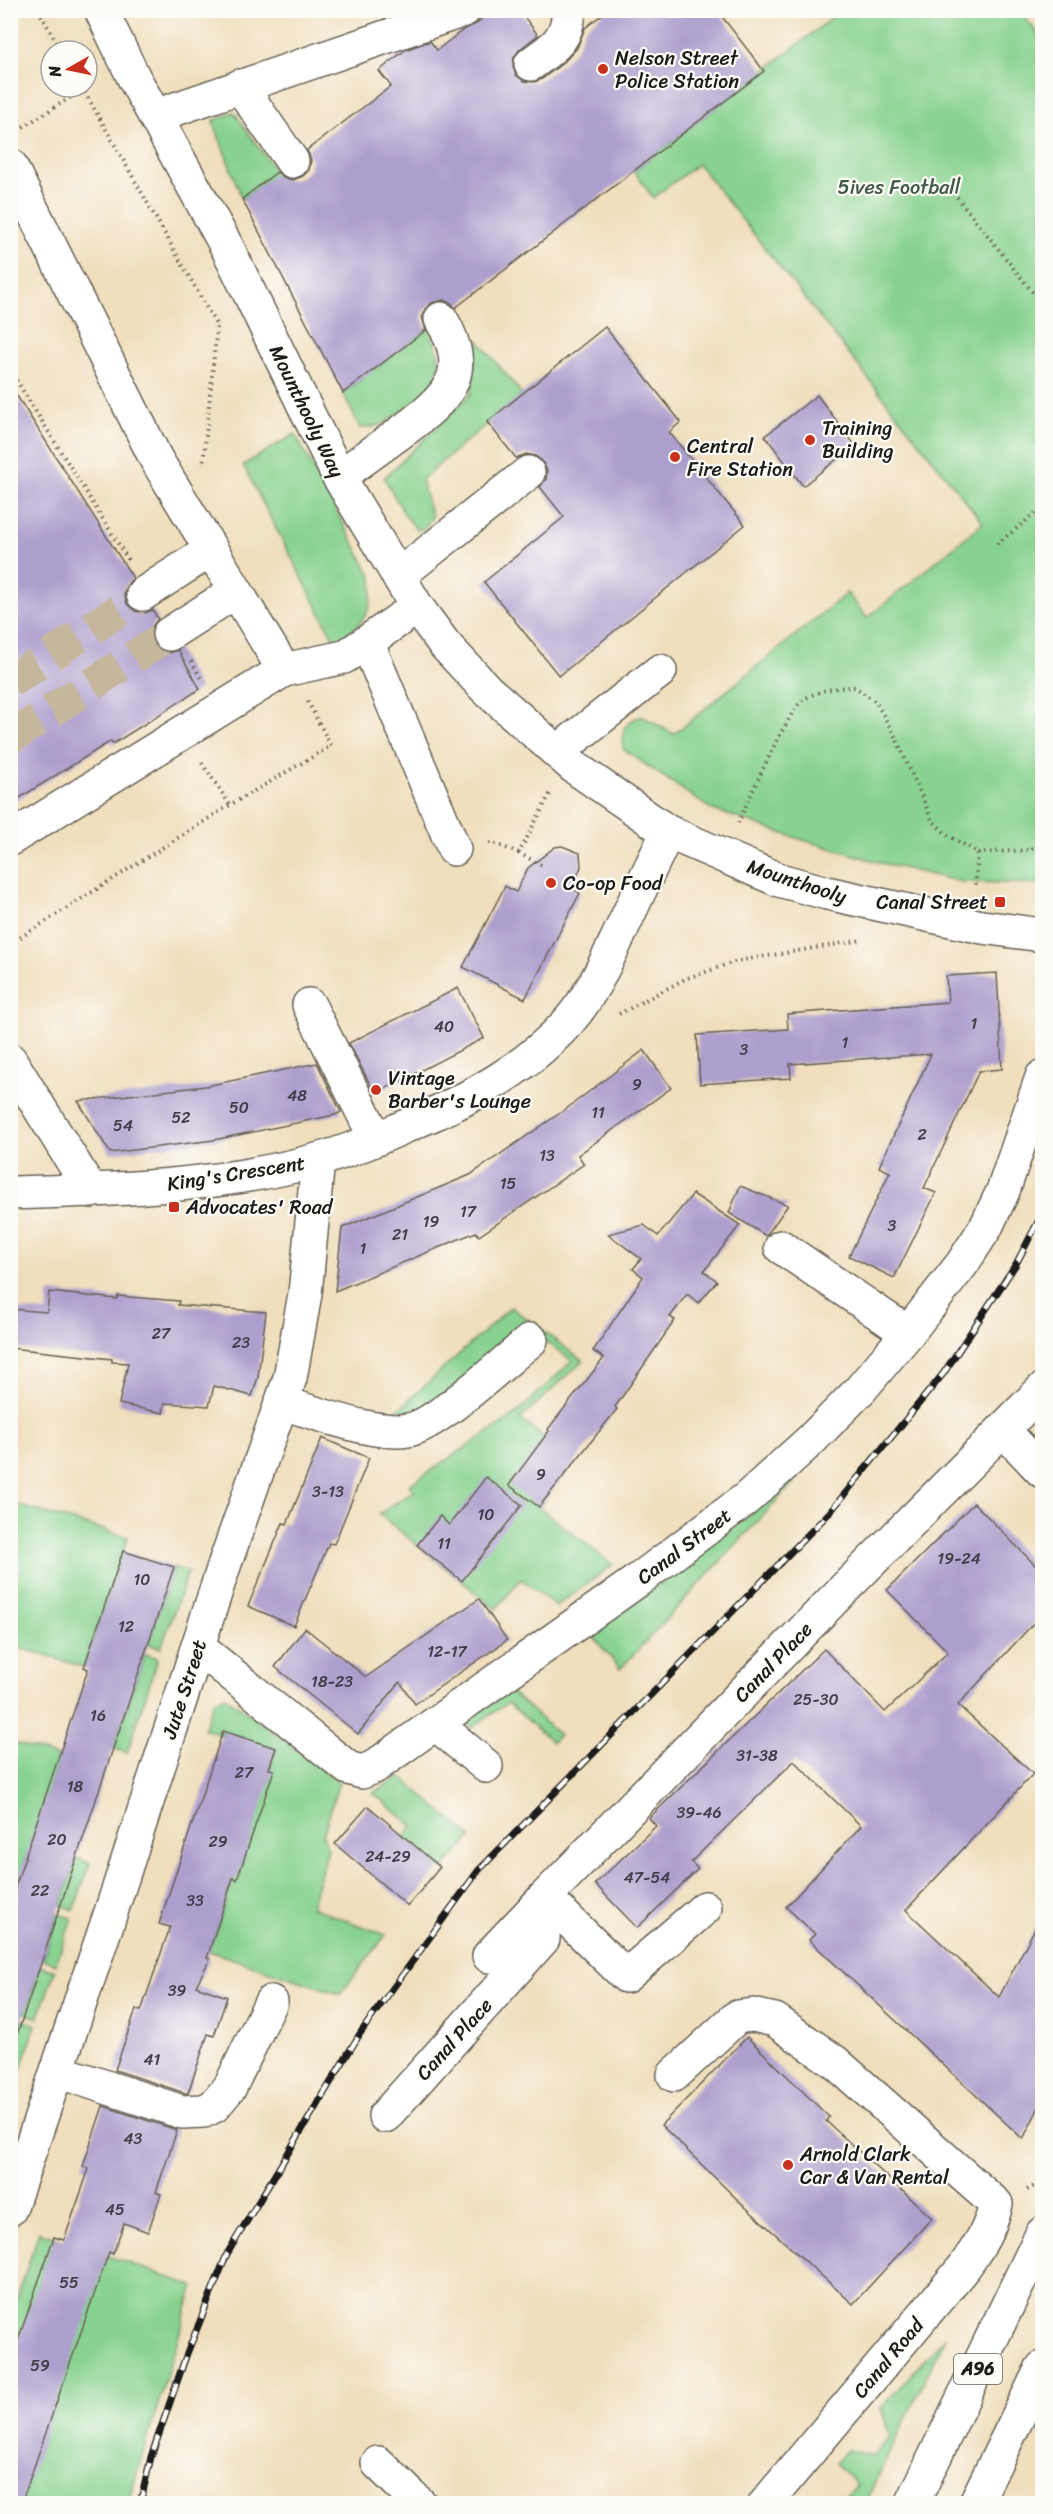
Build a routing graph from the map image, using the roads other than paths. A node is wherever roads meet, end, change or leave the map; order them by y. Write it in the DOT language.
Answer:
graph roads {
  1 [pos="101,10"];
  2 [pos="464,10"];
  3 [pos="570,11"];
  4 [pos="531,64"];
  5 [pos="240,86"];
  6 [pos="155,116"];
  7 [pos="292,161"];
  8 [pos="10,165"];
  9 [pos="441,319"];
  10 [pos="528,473"];
  11 [pos="339,477"];
  12 [pos="211,550"];
  13 [pos="398,576"];
  14 [pos="236,591"];
  15 [pos="145,593"];
  16 [pos="417,607"];
  17 [pos="171,633"];
  18 [pos="367,642"];
  19 [pos="284,670"];
  20 [pos="660,671"];
  21 [pos="566,759"];
  22 [pos="668,832"];
  23 [pos="10,839"];
  24 [pos="454,849"];
  25 [pos="1042,935"];
  26 [pos="309,1005"];
  27 [pos="10,1060"];
  28 [pos="1042,1077"];
  29 [pos="376,1139"];
  30 [pos="318,1160"];
  31 [pos="91,1191"];
  32 [pos="10,1193"];
  33 [pos="781,1247"];
  34 [pos="908,1333"];
  35 [pos="531,1340"];
  36 [pos="1042,1390"];
  37 [pos="282,1403"];
  38 [pos="1004,1431"];
  39 [pos="1042,1471"];
  40 [pos="198,1647"];
  41 [pos="436,1724"];
  42 [pos="486,1766"];
  43 [pos="546,1897"];
  44 [pos="705,1908"];
  45 [pos="489,1956"];
  46 [pos="271,2002"];
  47 [pos="57,2071"];
  48 [pos="674,2075"];
  49 [pos="385,2116"];
  50 [pos="10,2209"];
  51 [pos="1042,2234"];
  52 [pos="1042,2368"];
  53 [pos="1034,2406"];
  54 [pos="378,2463"];
  55 [pos="420,2504"];
  56 [pos="765,2504"];
  57 [pos="912,2504"];
  58 [pos="975,2504"];
  1 -- 6 [label="street, Mounthooly Way"];
  2 -- 5 [label="street"];
  3 -- 4 [label="street"];
  5 -- 6 [label="street"];
  5 -- 7 [label="street"];
  6 -- 11 [label="street, Mounthooly Way"];
  8 -- 12 [label="street"];
  9 -- 11 [label="street"];
  10 -- 13 [label="street"];
  11 -- 13 [label="street, Mounthooly Way"];
  12 -- 14 [label="street"];
  12 -- 15 [label="street"];
  13 -- 16 [label="street, Mounthooly Way"];
  14 -- 17 [label="street"];
  14 -- 19 [label="street"];
  16 -- 18 [label="street"];
  16 -- 21 [label="street, Mounthooly Way"];
  18 -- 19 [label="street"];
  18 -- 24 [label="street"];
  19 -- 23 [label="street"];
  20 -- 21 [label="street"];
  21 -- 22 [label="street, Mounthooly"];
  22 -- 25 [label="street, Mounthooly"];
  22 -- 29 [label="street, King's Crescent"];
  26 -- 29 [label="street"];
  27 -- 31 [label="street"];
  28 -- 34 [label="street, Canal Street"];
  29 -- 30 [label="street, King's Crescent"];
  30 -- 31 [label="street, King's Crescent"];
  30 -- 37 [label="street, Jute Street"];
  31 -- 32 [label="street, King's Crescent"];
  33 -- 34 [label="street"];
  34 -- 41 [label="street, Canal Street"];
  35 -- 37 [label="street"];
  36 -- 38 [label="street, Canal Place"];
  37 -- 40 [label="street, Jute Street"];
  38 -- 39 [label="street"];
  38 -- 43 [label="street, Canal Place"];
  40 -- 41 [label="street, Canal Street"];
  40 -- 47 [label="street, Jute Street"];
  41 -- 42 [label="street"];
  43 -- 44 [label="street"];
  43 -- 45 [label="street, Canal Place"];
  43 -- 49 [label="street, Canal Place"];
  46 -- 47 [label="street"];
  47 -- 50 [label="street, Jute Street"];
  48 -- 56 [label="street, Canal Road"];
  51 -- 57 [label="street, A96"];
  52 -- 53 [label="street"];
  53 -- 58 [label="street"];
  54 -- 55 [label="street"];
}
